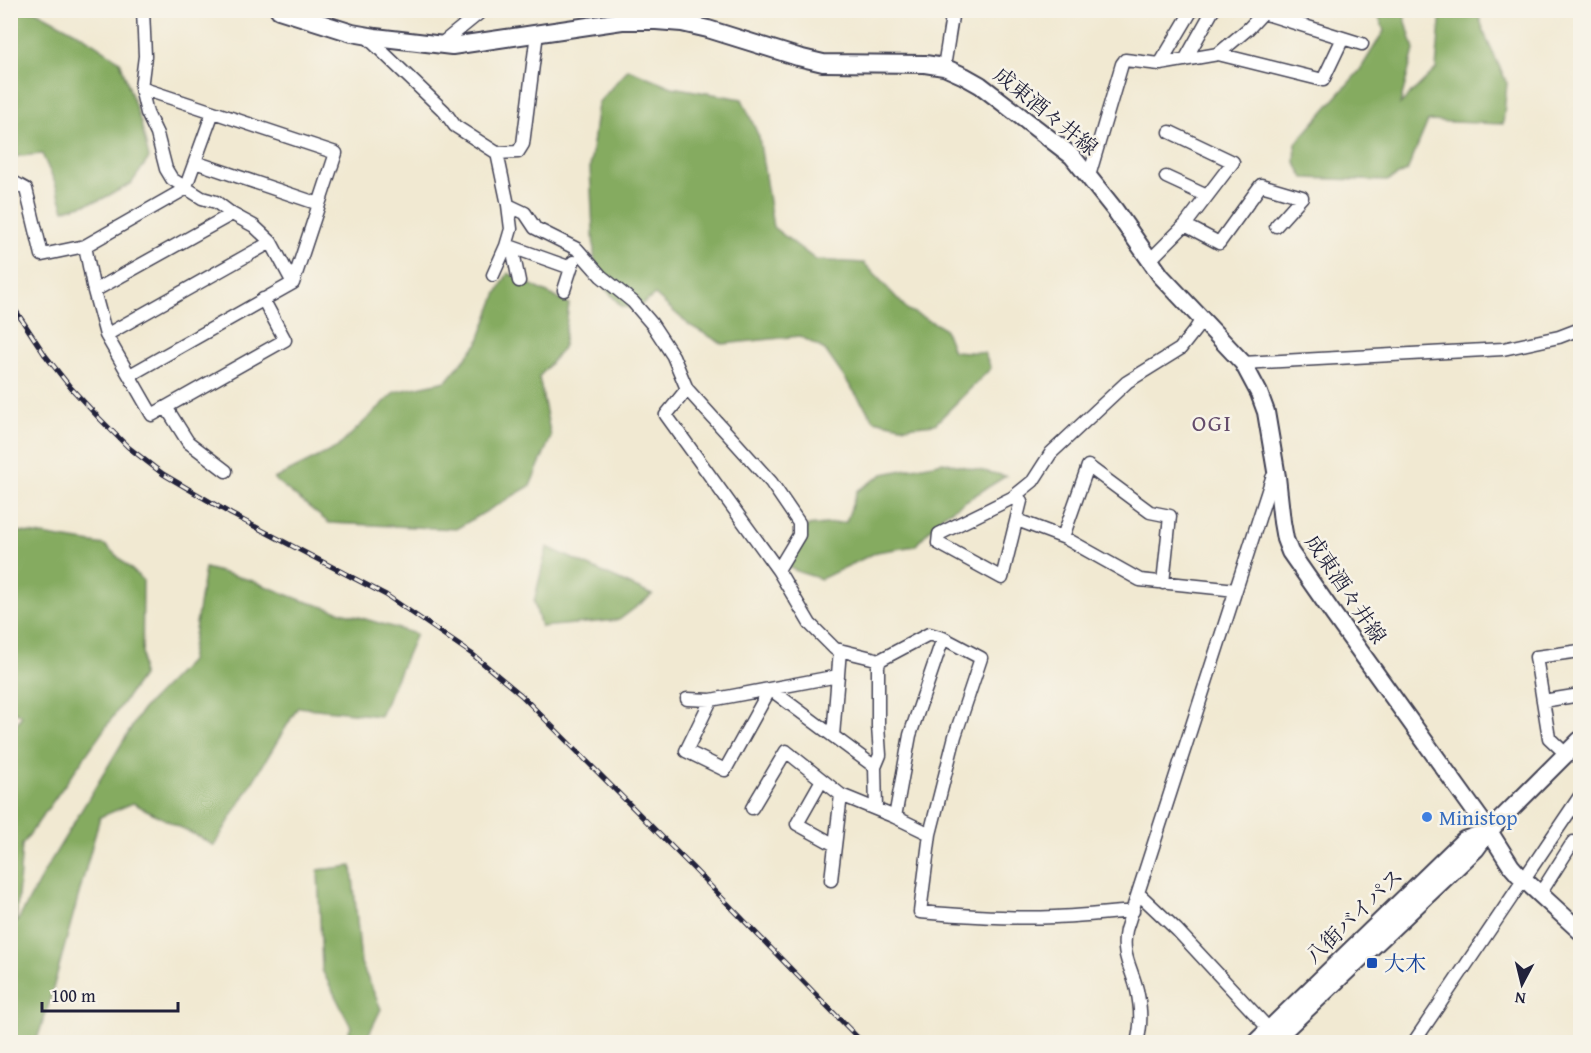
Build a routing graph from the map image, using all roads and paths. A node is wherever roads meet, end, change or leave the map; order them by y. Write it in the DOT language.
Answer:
graph roads {
  1 [pos="143,10"];
  2 [pos="279,10"];
  3 [pos="483,10"];
  4 [pos="953,10"];
  5 [pos="1192,10"];
  6 [pos="1213,10"];
  7 [pos="537,33"];
  8 [pos="365,35"];
  9 [pos="1343,38"];
  10 [pos="1362,44"];
  11 [pos="440,45"];
  12 [pos="1218,54"];
  13 [pos="1185,60"];
  14 [pos="1160,64"];
  15 [pos="944,67"];
  16 [pos="141,88"];
  17 [pos="213,112"];
  18 [pos="1170,132"];
  19 [pos="497,153"];
  20 [pos="195,162"];
  21 [pos="1089,176"];
  22 [pos="1166,177"];
  23 [pos="10,183"];
  24 [pos="185,189"];
  25 [pos="1207,196"];
  26 [pos="319,204"];
  27 [pos="508,205"];
  28 [pos="231,214"];
  29 [pos="1185,225"];
  30 [pos="1276,226"];
  31 [pos="272,242"];
  32 [pos="85,246"];
  33 [pos="577,249"];
  34 [pos="1150,260"];
  35 [pos="571,268"];
  36 [pos="493,275"];
  37 [pos="519,281"];
  38 [pos="292,283"];
  39 [pos="564,290"];
  40 [pos="94,291"];
  41 [pos="263,299"];
  42 [pos="1202,320"];
  43 [pos="1581,329"];
  44 [pos="106,335"];
  45 [pos="1243,363"];
  46 [pos="130,375"];
  47 [pos="687,389"];
  48 [pos="166,407"];
  49 [pos="226,471"];
  50 [pos="1277,477"];
  51 [pos="1012,498"];
  52 [pos="1017,520"];
  53 [pos="1063,537"];
  54 [pos="778,570"];
  55 [pos="1163,583"];
  56 [pos="1236,590"];
  57 [pos="943,638"];
  58 [pos="840,650"];
  59 [pos="1581,651"];
  60 [pos="880,660"];
  61 [pos="838,676"];
  62 [pos="770,689"];
  63 [pos="1581,695"];
  64 [pos="687,699"];
  65 [pos="711,700"];
  66 [pos="1543,700"];
  67 [pos="833,736"];
  68 [pos="1581,740"];
  69 [pos="1566,754"];
  70 [pos="875,766"];
  71 [pos="822,780"];
  72 [pos="841,795"];
  73 [pos="1581,796"];
  74 [pos="752,808"];
  75 [pos="876,809"];
  76 [pos="895,817"];
  77 [pos="1489,831"];
  78 [pos="930,834"];
  79 [pos="1573,842"];
  80 [pos="835,845"];
  81 [pos="1524,879"];
  82 [pos="831,880"];
  83 [pos="1139,894"];
  84 [pos="1540,894"];
  85 [pos="1133,911"];
  86 [pos="1581,930"];
  87 [pos="1276,1038"];
  88 [pos="1137,1042"];
  89 [pos="1256,1042"];
  90 [pos="1414,1042"];
  1 -- 16 [label="street"];
  2 -- 8 [label="main road, 成東酒々井線"];
  3 -- 11 [label="street"];
  4 -- 15 [label="street"];
  5 -- 14 [label="street"];
  6 -- 13 [label="street"];
  7 -- 11 [label="main road, 成東酒々井線"];
  7 -- 15 [label="main road, 成東酒々井線"];
  7 -- 19 [label="street"];
  8 -- 11 [label="main road, 成東酒々井線"];
  8 -- 19 [label="street"];
  9 -- 10 [label="street"];
  9 -- 12 [label="street"];
  9 -- 12 [label="street"];
  12 -- 13 [label="street"];
  13 -- 14 [label="street"];
  14 -- 21 [label="street"];
  15 -- 21 [label="main road, 成東酒々井線"];
  16 -- 17 [label="street"];
  16 -- 24 [label="street"];
  17 -- 20 [label="street"];
  17 -- 26 [label="street"];
  18 -- 25 [label="street"];
  19 -- 27 [label="street"];
  20 -- 24 [label="street"];
  20 -- 26 [label="street"];
  21 -- 34 [label="main road, 成東酒々井線"];
  22 -- 25 [label="street"];
  23 -- 32 [label="street"];
  24 -- 28 [label="street"];
  24 -- 32 [label="street"];
  25 -- 29 [label="street"];
  26 -- 38 [label="street"];
  27 -- 33 [label="street"];
  27 -- 36 [label="street"];
  28 -- 31 [label="street"];
  28 -- 40 [label="street"];
  29 -- 30 [label="street"];
  29 -- 34 [label="street"];
  31 -- 38 [label="street"];
  31 -- 44 [label="street"];
  32 -- 40 [label="street"];
  33 -- 35 [label="street"];
  33 -- 47 [label="street"];
  34 -- 42 [label="main road, 成東酒々井線"];
  35 -- 37 [label="street"];
  35 -- 39 [label="street"];
  38 -- 41 [label="street"];
  40 -- 44 [label="street"];
  41 -- 46 [label="street"];
  41 -- 48 [label="street"];
  42 -- 45 [label="main road, 成東酒々井線"];
  42 -- 51 [label="street"];
  43 -- 45 [label="street"];
  44 -- 46 [label="street"];
  45 -- 50 [label="main road, 成東酒々井線"];
  46 -- 48 [label="street"];
  47 -- 54 [label="street"];
  47 -- 54 [label="street"];
  48 -- 49 [label="street"];
  50 -- 56 [label="street"];
  50 -- 77 [label="main road, 成東酒々井線"];
  51 -- 52 [label="street"];
  51 -- 52 [label="street"];
  52 -- 53 [label="street"];
  53 -- 55 [label="street"];
  53 -- 55 [label="street"];
  54 -- 58 [label="street"];
  55 -- 56 [label="street"];
  56 -- 83 [label="street"];
  57 -- 60 [label="street"];
  57 -- 76 [label="street"];
  57 -- 78 [label="street"];
  58 -- 60 [label="street"];
  58 -- 61 [label="street"];
  59 -- 66 [label="street"];
  60 -- 70 [label="street"];
  61 -- 62 [label="street"];
  61 -- 67 [label="street"];
  62 -- 65 [label="street"];
  62 -- 65 [label="street"];
  62 -- 67 [label="street"];
  63 -- 66 [label="street"];
  64 -- 65 [label="street"];
  66 -- 69 [label="street"];
  67 -- 70 [label="street"];
  68 -- 69 [label="main road, 八街バイパス"];
  69 -- 77 [label="main road, 八街バイパス"];
  70 -- 75 [label="street"];
  71 -- 72 [label="street"];
  71 -- 74 [label="street"];
  71 -- 80 [label="street"];
  72 -- 75 [label="street"];
  72 -- 80 [label="street"];
  73 -- 81 [label="street"];
  75 -- 76 [label="street"];
  76 -- 78 [label="street"];
  77 -- 81 [label="main road, 成東酒々井線"];
  77 -- 87 [label="main road, 八街バイパス"];
  78 -- 85 [label="street"];
  79 -- 84 [label="street"];
  80 -- 82 [label="street"];
  81 -- 84 [label="main road, 成東酒々井線"];
  81 -- 90 [label="street"];
  83 -- 85 [label="street"];
  83 -- 87 [label="street"];
  84 -- 86 [label="main road, 成東酒々井線"];
  85 -- 88 [label="street"];
  87 -- 89 [label="main road, 八街バイパス"];
}
